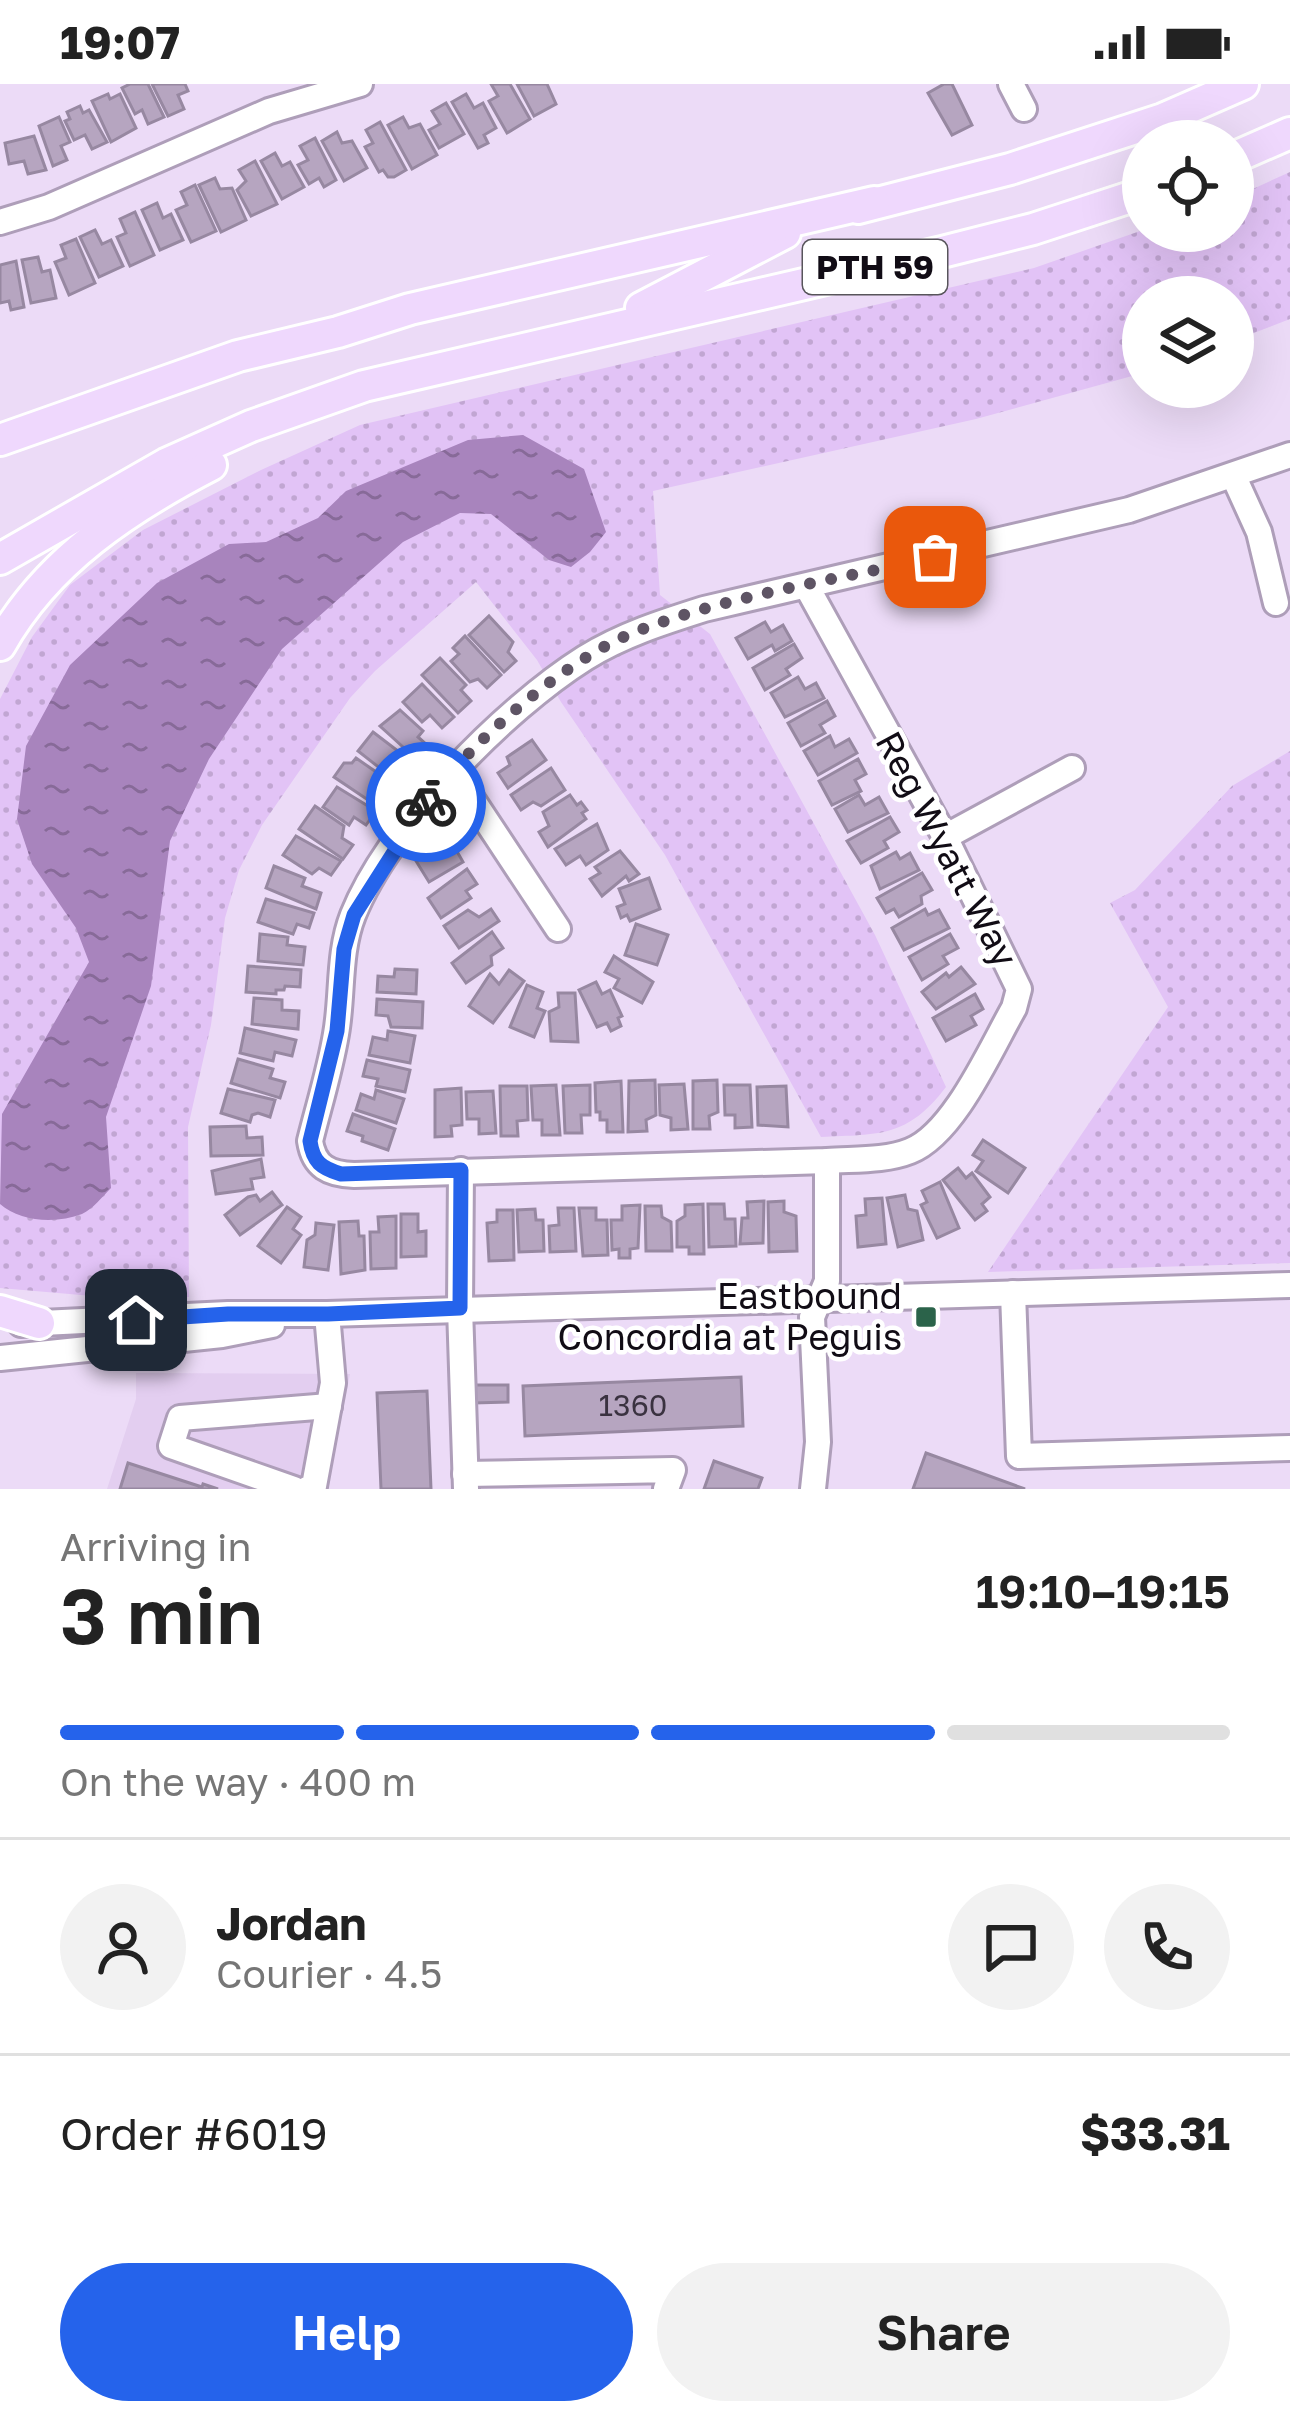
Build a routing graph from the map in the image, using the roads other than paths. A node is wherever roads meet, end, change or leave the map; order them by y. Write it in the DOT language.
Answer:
graph roads {
  1 [pos="360,84"];
  2 [pos="1011,84"];
  3 [pos="1244,84"];
  4 [pos="1024,109"];
  5 [pos="1290,133"];
  6 [pos="1254,149"];
  7 [pos="1122,200"];
  8 [pos="874,202"];
  9 [pos="0,222"];
  10 [pos="604,328"];
  11 [pos="364,386"];
  12 [pos="0,440"];
  13 [pos="1290,455"];
  14 [pos="1234,477"];
  15 [pos="0,559"];
  16 [pos="807,586"];
  17 [pos="1276,603"];
  18 [pos="0,645"];
  19 [pos="1072,768"];
  20 [pos="448,777"];
  21 [pos="945,837"];
  22 [pos="558,929"];
  23 [pos="827,1161"];
  24 [pos="461,1170"];
  25 [pos="1290,1285"];
  26 [pos="1012,1293"];
  27 [pos="819,1297"];
  28 [pos="460,1308"];
  29 [pos="0,1311"];
  30 [pos="328,1314"];
  31 [pos="39,1323"];
  32 [pos="0,1324"];
  33 [pos="0,1358"];
  34 [pos="329,1406"];
  35 [pos="1290,1448"];
  36 [pos="465,1481"];
  37 [pos="294,1489"];
  38 [pos="307,1489"];
  39 [pos="666,1489"];
  40 [pos="813,1489"];
  1 -- 9 [label="street"];
  2 -- 4 [label="street"];
  3 -- 8 [label="main road, PTH 59"];
  5 -- 6 [label="main road"];
  7 -- 10 [label="main road, PTH 59"];
  8 -- 10 [label="main road, PTH 59"];
  8 -- 12 [label="main road"];
  10 -- 11 [label="main road, PTH 59"];
  11 -- 15 [label="main road, PTH 59"];
  11 -- 18 [label="main road"];
  13 -- 14 [label="street, Reg Wyatt Way"];
  14 -- 16 [label="street, Reg Wyatt Way"];
  14 -- 17 [label="street"];
  16 -- 20 [label="street, Reg Wyatt Way"];
  16 -- 21 [label="street, Reg Wyatt Way"];
  19 -- 21 [label="street"];
  20 -- 22 [label="street"];
  20 -- 24 [label="street, Reg Wyatt Way"];
  21 -- 23 [label="street, Reg Wyatt Way"];
  23 -- 24 [label="street, Reg Wyatt Way"];
  23 -- 27 [label="street"];
  24 -- 28 [label="street"];
  25 -- 26 [label="street"];
  26 -- 27 [label="street"];
  26 -- 35 [label="street"];
  27 -- 28 [label="street"];
  27 -- 40 [label="street"];
  28 -- 30 [label="street"];
  28 -- 36 [label="street"];
  29 -- 31 [label="main road"];
  30 -- 31 [label="street"];
  30 -- 33 [label="street"];
  30 -- 34 [label="street"];
  31 -- 32 [label="street"];
  34 -- 37 [label="street"];
  34 -- 38 [label="street"];
  36 -- 39 [label="street"];
}
